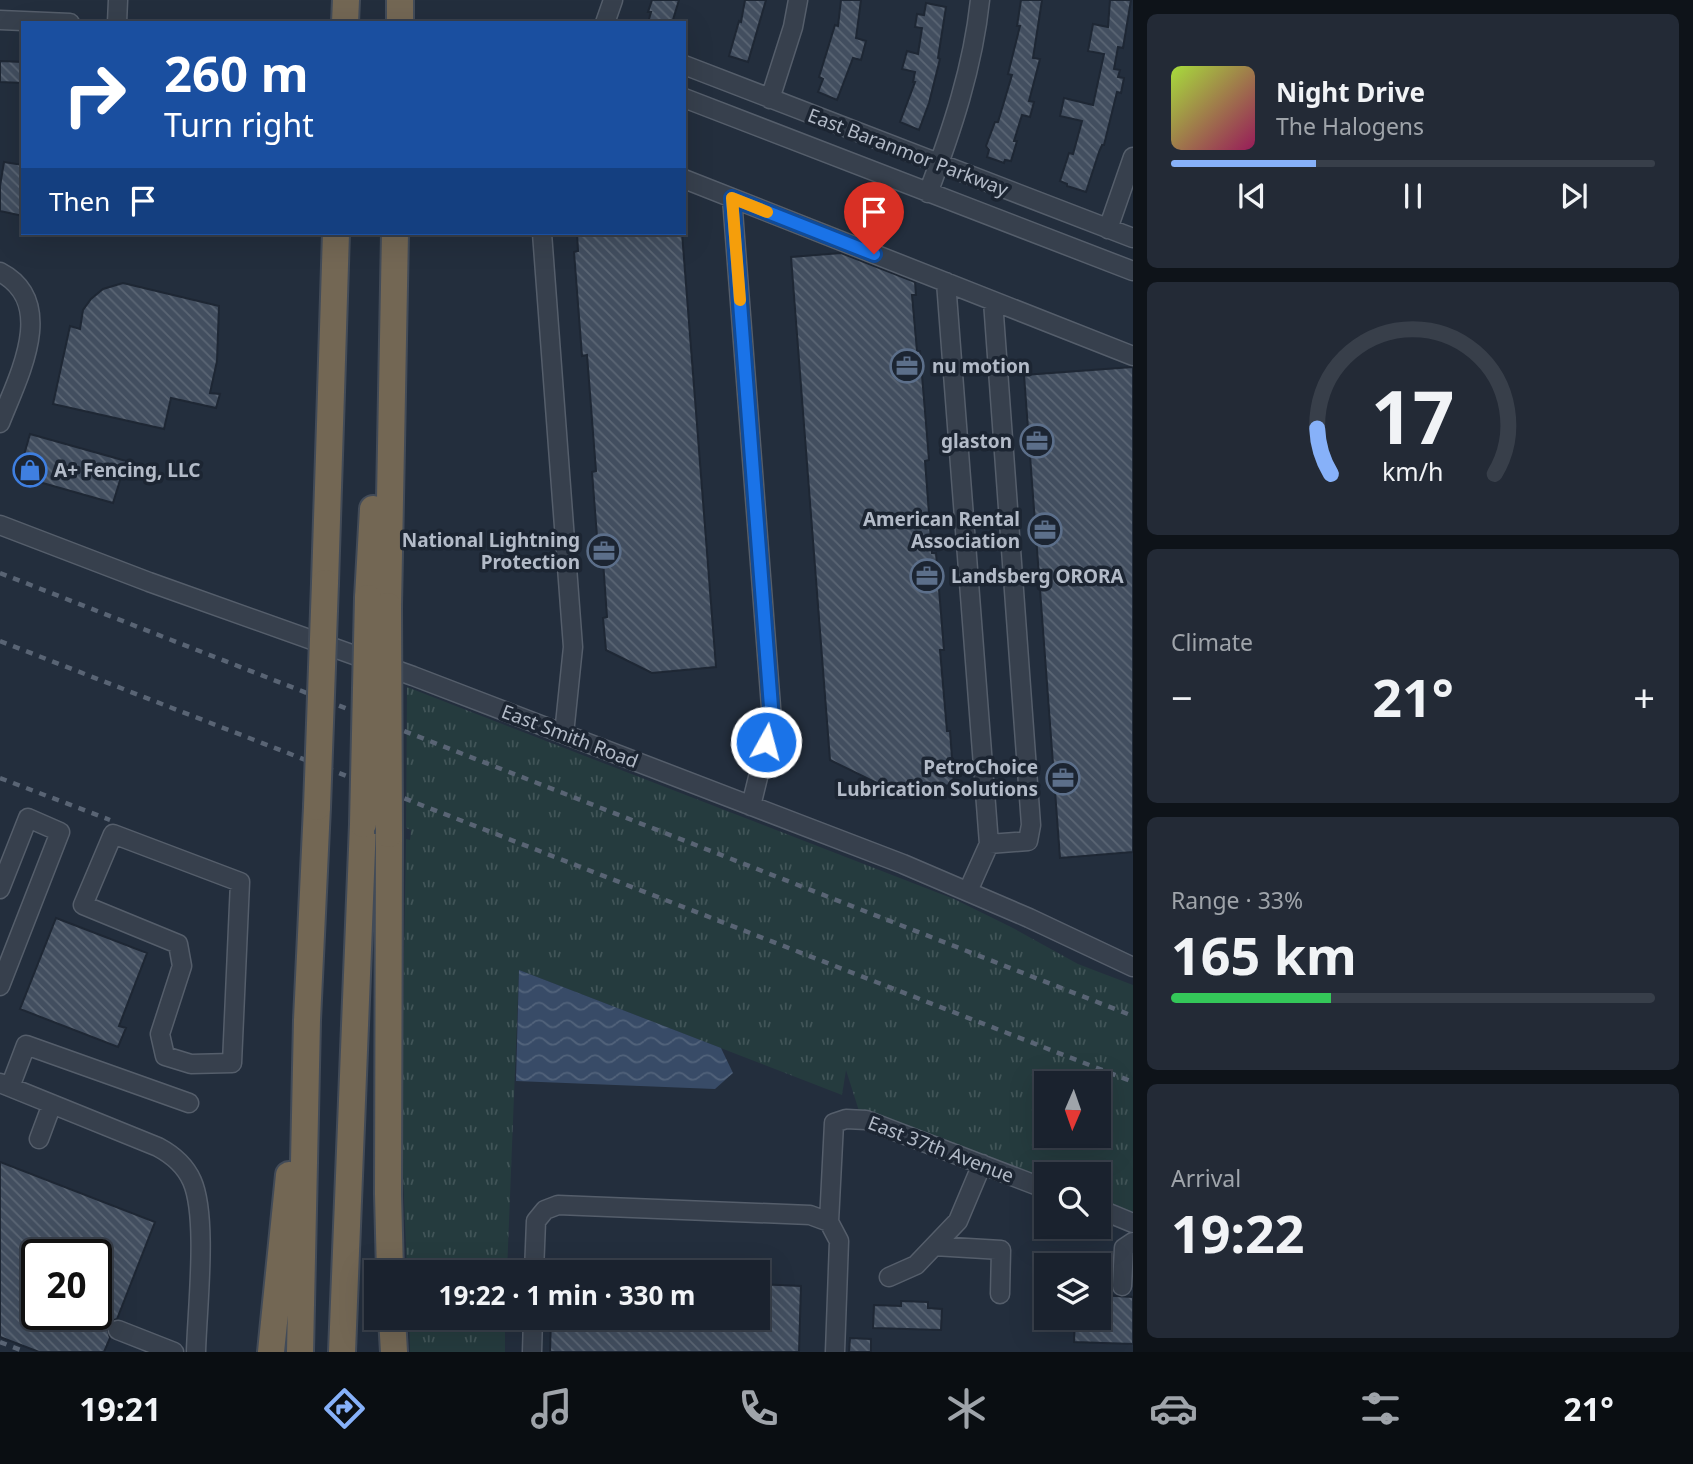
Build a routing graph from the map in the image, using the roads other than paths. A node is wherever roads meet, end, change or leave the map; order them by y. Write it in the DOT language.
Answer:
graph roads {
  1 [pos="118,0"];
  2 [pos="346,0"];
  3 [pos="400,0"];
  4 [pos="613,0"];
  5 [pos="798,0"];
  6 [pos="981,0"];
  7 [pos="0,20"];
  8 [pos="23,21"];
  9 [pos="117,21"];
  10 [pos="345,21"];
  11 [pos="400,21"];
  12 [pos="606,21"];
  13 [pos="686,66"];
  14 [pos="686,99"];
  15 [pos="770,99"];
  16 [pos="1133,157"];
  17 [pos="939,164"];
  18 [pos="686,180"];
  19 [pos="928,193"];
  20 [pos="732,198"];
  21 [pos="1108,229"];
  22 [pos="337,235"];
  23 [pos="389,235"];
  24 [pos="395,235"];
  25 [pos="542,235"];
  26 [pos="1133,238"];
  27 [pos="1133,271"];
  28 [pos="0,272"];
  29 [pos="946,282"];
  30 [pos="993,300"];
  31 [pos="1133,356"];
  32 [pos="0,423"];
  33 [pos="0,525"];
  34 [pos="378,602"];
  35 [pos="564,734"];
  36 [pos="751,806"];
  37 [pos="989,844"];
  38 [pos="0,889"];
  39 [pos="968,891"];
  40 [pos="1133,967"];
  41 [pos="0,986"];
  42 [pos="307,1020"];
  43 [pos="232,1063"];
  44 [pos="5,1085"];
  45 [pos="189,1103"];
  46 [pos="52,1104"];
  47 [pos="39,1139"];
  48 [pos="982,1164"];
  49 [pos="1034,1184"];
  50 [pos="1111,1214"];
  51 [pos="830,1222"];
  52 [pos="1133,1223"];
  53 [pos="1133,1243"];
  54 [pos="934,1246"];
  55 [pos="390,1260"];
  56 [pos="534,1260"];
  57 [pos="889,1277"];
  58 [pos="1122,1286"];
  59 [pos="1000,1294"];
  60 [pos="118,1330"];
  61 [pos="393,1330"];
  62 [pos="533,1330"];
  63 [pos="174,1352"];
  64 [pos="196,1352"];
  65 [pos="271,1352"];
  66 [pos="300,1352"];
  67 [pos="342,1352"];
  68 [pos="394,1352"];
  69 [pos="532,1352"];
  70 [pos="835,1352"];
  1 -- 9 [label="street"];
  2 -- 10 [label="highway"];
  3 -- 11 [label="highway"];
  4 -- 12 [label="street"];
  5 -- 15 [label="street"];
  6 -- 17 [label="street"];
  7 -- 8 [label="street"];
  13 -- 15 [label="street, East Baranmor Parkway"];
  14 -- 19 [label="street, East Baranmor Parkway"];
  15 -- 17 [label="street, East Baranmor Parkway"];
  16 -- 21 [label="street"];
  17 -- 19 [label="street"];
  17 -- 21 [label="street, East Baranmor Parkway"];
  18 -- 20 [label="street"];
  19 -- 27 [label="street, East Baranmor Parkway"];
  20 -- 29 [label="street"];
  20 -- 36 [label="street"];
  21 -- 26 [label="street, East Baranmor Parkway"];
  22 -- 42 [label="highway, bridge"];
  23 -- 34 [label="highway"];
  24 -- 34 [label="highway"];
  25 -- 35 [label="street"];
  28 -- 32 [label="street"];
  29 -- 30 [label="street"];
  29 -- 37 [label="street"];
  30 -- 31 [label="street"];
  30 -- 37 [label="street"];
  33 -- 35 [label="street, East Smith Road"];
  34 -- 55 [label="highway, bridge"];
  34 -- 67 [label="highway, bridge"];
  35 -- 36 [label="street, East Smith Road"];
  36 -- 39 [label="street, East Smith Road"];
  37 -- 39 [label="street"];
  38 -- 41 [label="street"];
  39 -- 40 [label="street, East Smith Road"];
  42 -- 65 [label="highway"];
  42 -- 66 [label="highway"];
  43 -- 43 [label="street"];
  44 -- 45 [label="street"];
  44 -- 46 [label="street"];
  46 -- 47 [label="street"];
  46 -- 64 [label="street"];
  48 -- 49 [label="street, East 37th Avenue"];
  48 -- 51 [label="street, East 37th Avenue"];
  48 -- 54 [label="street"];
  50 -- 52 [label="street"];
  51 -- 56 [label="street"];
  51 -- 70 [label="street"];
  53 -- 58 [label="street"];
  54 -- 57 [label="street"];
  54 -- 59 [label="street"];
  60 -- 63 [label="street"];
  61 -- 68 [label="highway"];
  62 -- 69 [label="street"];
}
